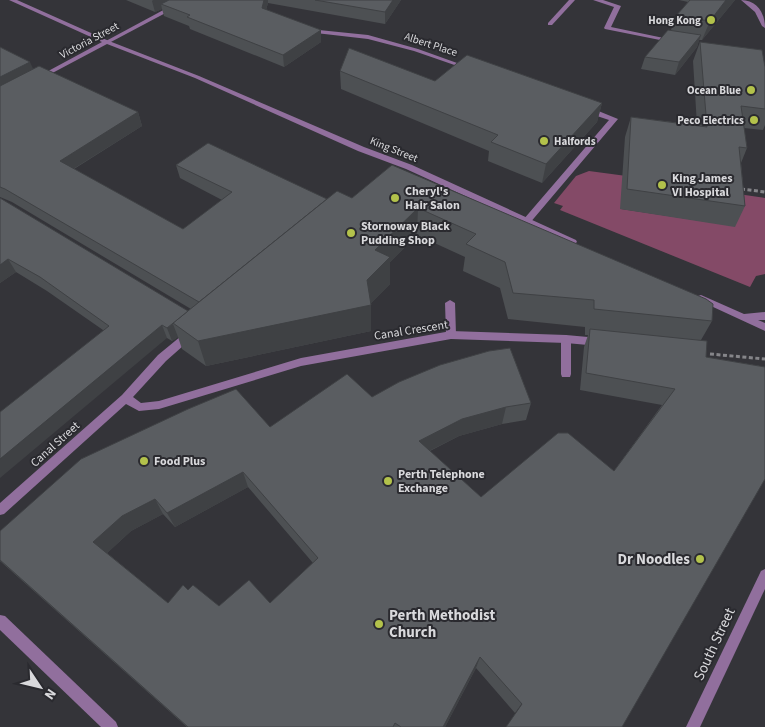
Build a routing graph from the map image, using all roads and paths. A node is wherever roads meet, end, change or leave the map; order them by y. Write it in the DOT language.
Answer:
graph roads {
  1 [pos="12,0"];
  2 [pos="186,0"];
  3 [pos="572,0"];
  4 [pos="596,0"];
  5 [pos="744,0"];
  6 [pos="765,8"];
  7 [pos="757,9"];
  8 [pos="550,24"];
  9 [pos="765,26"];
  10 [pos="309,31"];
  11 [pos="107,42"];
  12 [pos="684,42"];
  13 [pos="472,69"];
  14 [pos="33,81"];
  15 [pos="576,106"];
  16 [pos="409,167"];
  17 [pos="391,173"];
  18 [pos="736,188"];
  19 [pos="765,192"];
  20 [pos="526,222"];
  21 [pos="580,246"];
  22 [pos="689,294"];
  23 [pos="450,303"];
  24 [pos="765,316"];
  25 [pos="744,318"];
  26 [pos="765,327"];
  27 [pos="197,328"];
  28 [pos="451,335"];
  29 [pos="566,339"];
  30 [pos="614,344"];
  31 [pos="710,354"];
  32 [pos="765,359"];
  33 [pos="566,374"];
  34 [pos="126,398"];
  35 [pos="0,510"];
  36 [pos="765,575"];
  37 [pos="0,621"];
  38 [pos="110,727"];
  39 [pos="693,727"];
  1 -- 11 [label="street, King Street"];
  2 -- 11 [label="street, Victoria Street"];
  3 -- 8 [label="street"];
  4 -- 12 [label="street"];
  5 -- 7 [label="street"];
  6 -- 7 [label="street"];
  7 -- 9 [label="street"];
  10 -- 13 [label="street, Albert Place"];
  11 -- 14 [label="street, Victoria Street"];
  11 -- 16 [label="street, King Street"];
  15 -- 20 [label="street"];
  16 -- 17 [label="street"];
  16 -- 20 [label="street, King Street"];
  18 -- 19 [label="path"];
  20 -- 21 [label="street, King Street"];
  22 -- 25 [label="street"];
  23 -- 28 [label="street"];
  24 -- 25 [label="street"];
  25 -- 26 [label="street"];
  27 -- 34 [label="street, Canal Street"];
  28 -- 29 [label="street, Canal Crescent"];
  28 -- 34 [label="street, Canal Crescent"];
  29 -- 30 [label="street, Canal Crescent"];
  29 -- 33 [label="street"];
  31 -- 32 [label="path"];
  34 -- 35 [label="street, Canal Street"];
  36 -- 39 [label="street, South Street"];
  37 -- 38 [label="street"];
}
